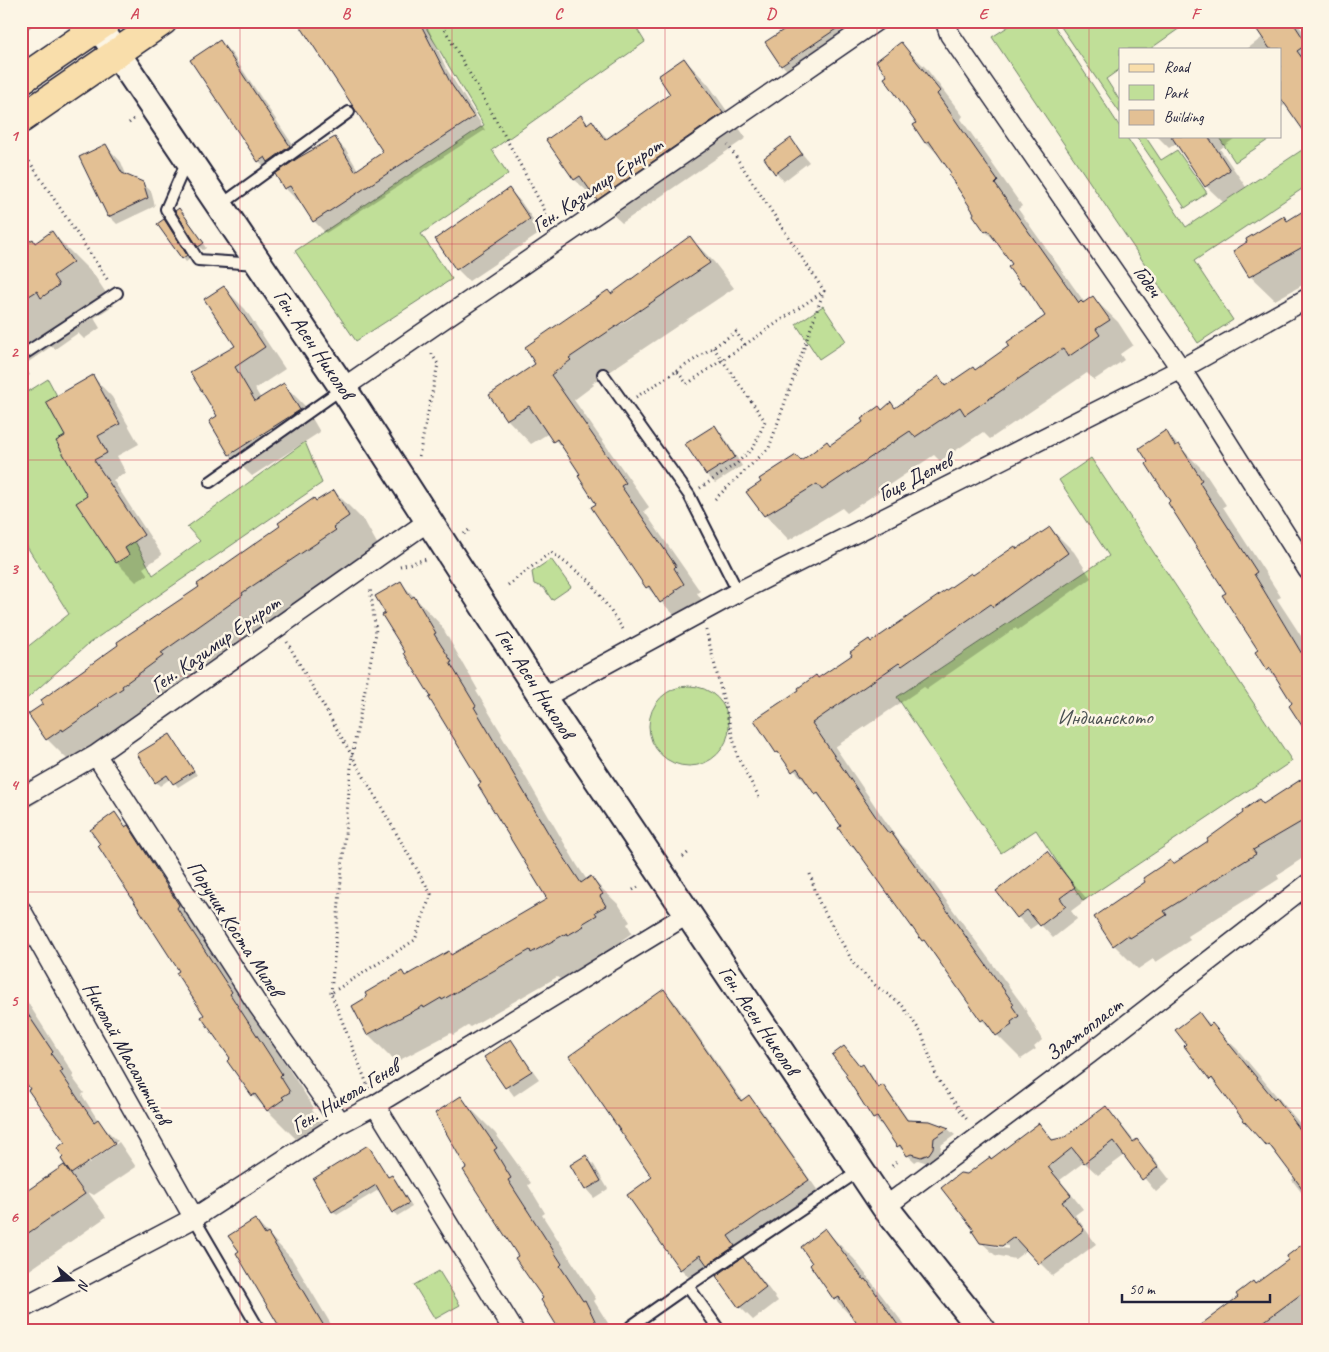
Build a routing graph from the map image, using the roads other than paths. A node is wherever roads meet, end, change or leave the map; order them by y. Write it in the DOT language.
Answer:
graph roads {
  1 [pos="163,21"];
  2 [pos="876,21"];
  3 [pos="945,21"];
  4 [pos="103,24"];
  5 [pos="117,54"];
  6 [pos="21,80"];
  7 [pos="349,112"];
  8 [pos="21,120"];
  9 [pos="188,158"];
  10 [pos="221,205"];
  11 [pos="261,264"];
  12 [pos="116,293"];
  13 [pos="1308,298"];
  14 [pos="21,356"];
  15 [pos="1181,369"];
  16 [pos="603,374"];
  17 [pos="344,388"];
  18 [pos="210,482"];
  19 [pos="430,520"];
  20 [pos="1308,570"];
  21 [pos="738,592"];
  22 [pos="543,698"];
  23 [pos="96,755"];
  24 [pos="21,798"];
  25 [pos="1308,884"];
  26 [pos="21,910"];
  27 [pos="688,914"];
  28 [pos="375,1105"];
  29 [pos="341,1123"];
  30 [pos="860,1170"];
  31 [pos="885,1207"];
  32 [pos="194,1218"];
  33 [pos="688,1286"];
  34 [pos="21,1309"];
  35 [pos="631,1326"];
  36 [pos="260,1331"];
  37 [pos="514,1331"];
  38 [pos="720,1331"];
  39 [pos="983,1331"];
  1 -- 5 [label="main road"];
  2 -- 17 [label="street, Ген. Казимир Ернрот"];
  3 -- 15 [label="street, Годеч"];
  4 -- 5 [label="street, Ген. Асен Николов"];
  4 -- 6 [label="main road"];
  5 -- 8 [label="main road"];
  5 -- 9 [label="street, Ген. Асен Николов"];
  7 -- 10 [label="lane"];
  9 -- 10 [label="street, Ген. Асен Николов"];
  9 -- 11 [label="lane"];
  10 -- 11 [label="street, Ген. Асен Николов"];
  11 -- 17 [label="street, Ген. Асен Николов"];
  12 -- 14 [label="lane"];
  13 -- 15 [label="street, Гоце Делчев"];
  15 -- 20 [label="street, Годеч"];
  15 -- 21 [label="street, Гоце Делчев"];
  16 -- 21 [label="lane"];
  17 -- 18 [label="lane"];
  17 -- 19 [label="street, Ген. Асен Николов"];
  19 -- 22 [label="street, Ген. Асен Николов"];
  19 -- 23 [label="street, Ген. Казимир Ернрот"];
  21 -- 22 [label="street, Гоце Делчев"];
  22 -- 27 [label="street, Ген. Асен Николов"];
  23 -- 24 [label="street, Ген. Казимир Ернрот"];
  23 -- 29 [label="street, Поручик Коста Милев"];
  25 -- 31 [label="street, Златопласт"];
  26 -- 32 [label="street, Николай Масалитинов"];
  27 -- 28 [label="street, Ген. Никола Генев"];
  27 -- 30 [label="street, Ген. Асен Николов"];
  28 -- 29 [label="street, Ген. Никола Генев"];
  28 -- 37 [label="street"];
  29 -- 32 [label="street, Ген. Никола Генев"];
  30 -- 31 [label="street, Ген. Асен Николов"];
  30 -- 33 [label="lane"];
  31 -- 39 [label="street, Ген. Асен Николов"];
  32 -- 34 [label="street, Ген. Никола Генев"];
  32 -- 36 [label="lane"];
  33 -- 35 [label="lane"];
  33 -- 38 [label="lane"];
}
